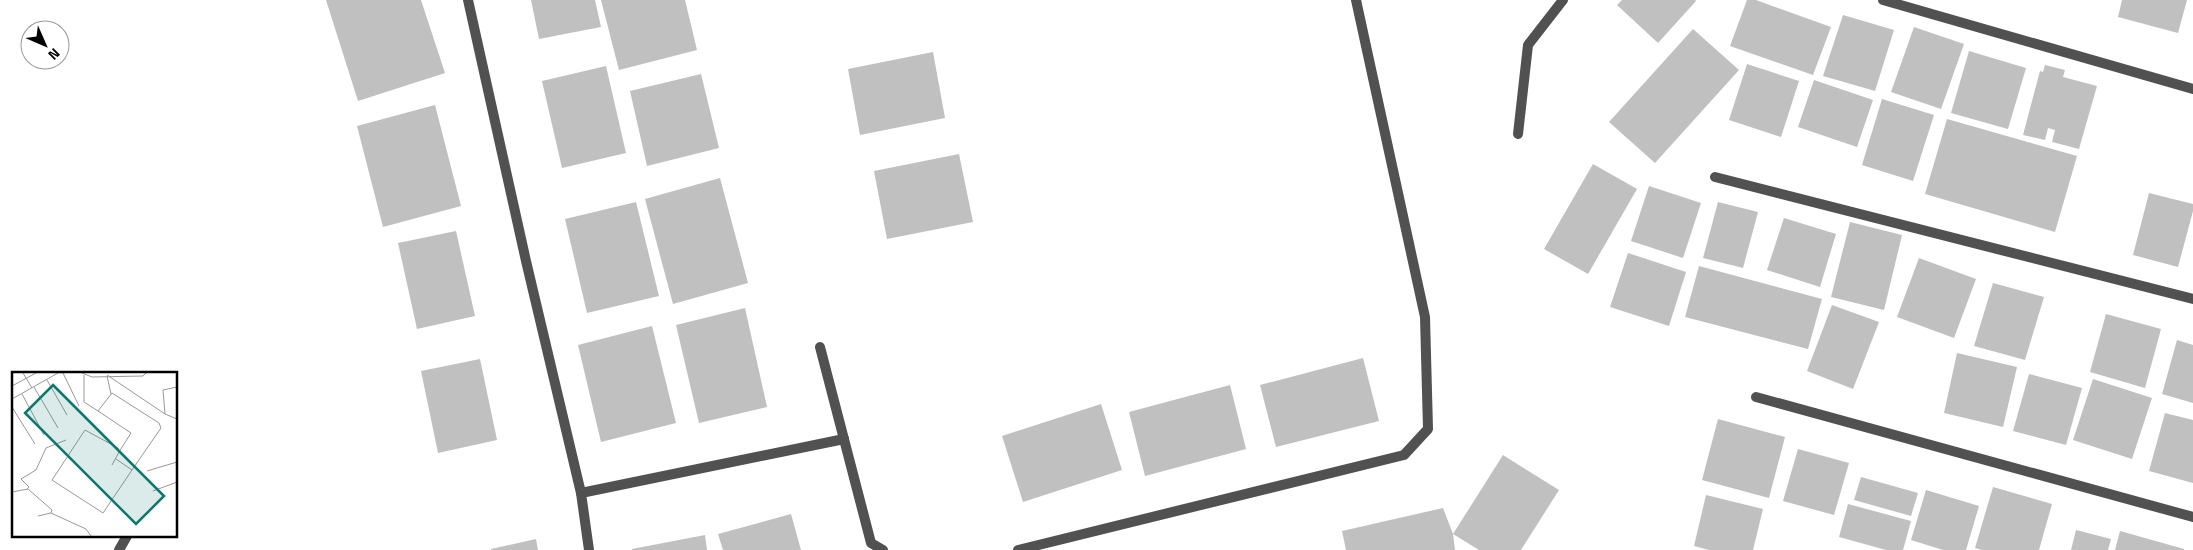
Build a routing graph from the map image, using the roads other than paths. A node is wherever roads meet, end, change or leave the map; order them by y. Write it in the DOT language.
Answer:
graph roads {
  1 [pos="468,0"];
  2 [pos="1356,0"];
  3 [pos="1563,0"];
  4 [pos="1883,0"];
  5 [pos="2193,89"];
  6 [pos="1518,134"];
  7 [pos="1715,176"];
  8 [pos="2193,299"];
  9 [pos="820,347"];
  10 [pos="1756,397"];
  11 [pos="844,438"];
  12 [pos="581,493"];
  13 [pos="2193,517"];
  14 [pos="126,538"];
  15 [pos="872,547"];
  16 [pos="119,550"];
  17 [pos="588,550"];
  18 [pos="883,550"];
  19 [pos="1018,550"];
  1 -- 12 [label="street"];
  2 -- 19 [label="street"];
  3 -- 6 [label="street"];
  4 -- 5 [label="street"];
  7 -- 8 [label="street"];
  9 -- 11 [label="street"];
  10 -- 13 [label="street"];
  11 -- 12 [label="street"];
  11 -- 15 [label="street"];
  12 -- 17 [label="street"];
  14 -- 16 [label="street"];
  15 -- 18 [label="street"];
}
